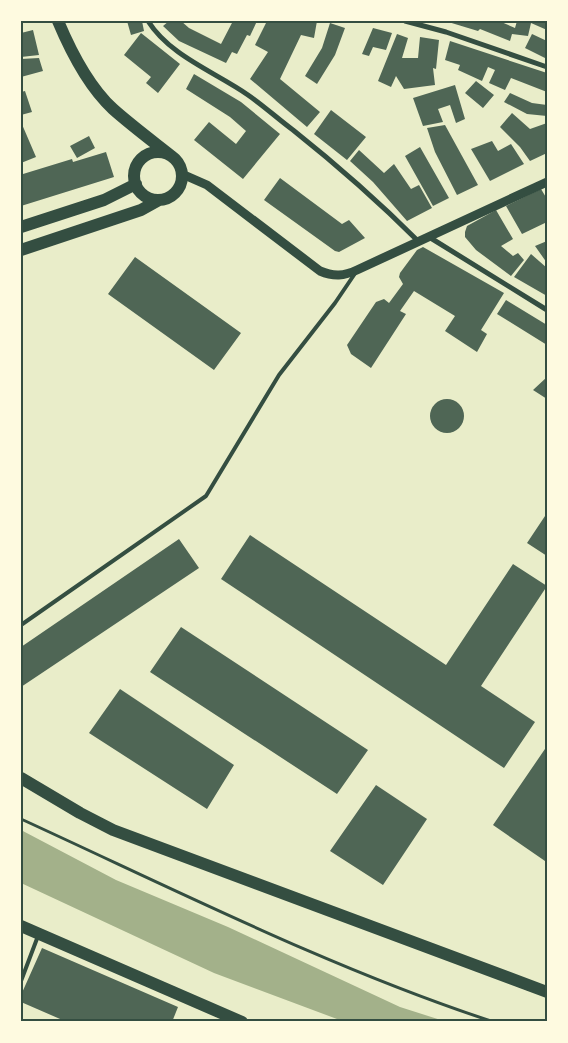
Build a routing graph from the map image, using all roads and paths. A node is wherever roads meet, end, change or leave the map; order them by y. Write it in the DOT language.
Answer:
graph roads {
  1 [pos="58,21"];
  2 [pos="148,21"];
  3 [pos="405,21"];
  4 [pos="547,67"];
  5 [pos="170,155"];
  6 [pos="182,174"];
  7 [pos="547,182"];
  8 [pos="136,184"];
  9 [pos="159,200"];
  10 [pos="21,227"];
  11 [pos="428,236"];
  12 [pos="418,240"];
  13 [pos="21,250"];
  14 [pos="357,270"];
  15 [pos="547,310"];
  16 [pos="21,625"];
  17 [pos="21,778"];
  18 [pos="21,819"];
  19 [pos="21,926"];
  20 [pos="39,934"];
  21 [pos="21,980"];
  22 [pos="547,992"];
  23 [pos="242,1022"];
  24 [pos="494,1022"];
  1 -- 5 [label="main road"];
  2 -- 12 [label="street"];
  3 -- 4 [label="street"];
  5 -- 6 [label="main road"];
  5 -- 8 [label="main road"];
  6 -- 9 [label="main road"];
  6 -- 14 [label="street"];
  7 -- 11 [label="street"];
  8 -- 9 [label="main road"];
  8 -- 10 [label="main road"];
  9 -- 13 [label="main road"];
  11 -- 12 [label="street"];
  11 -- 15 [label="street"];
  12 -- 14 [label="street"];
  14 -- 16 [label="lane"];
  17 -- 22 [label="main road"];
  18 -- 24 [label="path"];
  19 -- 20 [label="main road"];
  20 -- 21 [label="lane"];
  20 -- 23 [label="main road"];
}
